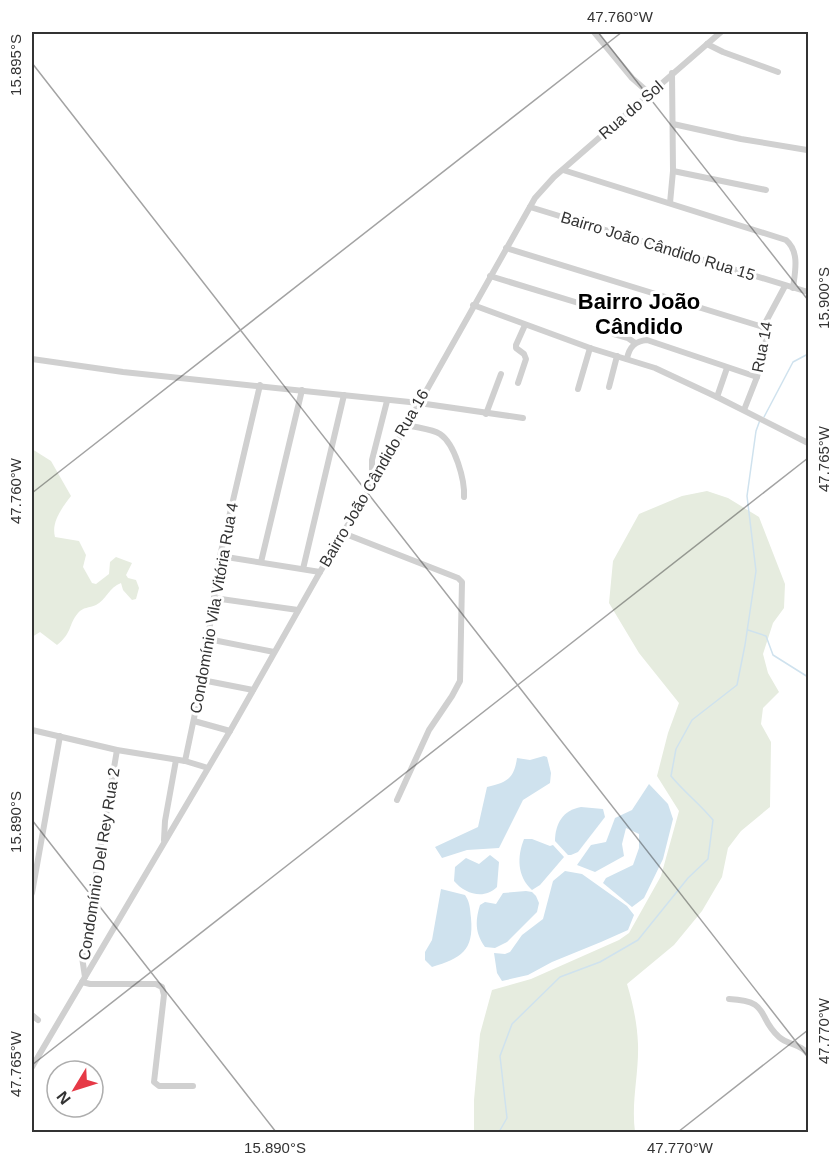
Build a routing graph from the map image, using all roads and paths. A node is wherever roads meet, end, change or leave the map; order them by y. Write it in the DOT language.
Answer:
graph roads {
  1 [pos="594,32"];
  2 [pos="722,32"];
  3 [pos="707,44"];
  4 [pos="778,72"];
  5 [pos="672,73"];
  6 [pos="649,93"];
  7 [pos="674,124"];
  8 [pos="807,150"];
  9 [pos="563,170"];
  10 [pos="673,171"];
  11 [pos="542,189"];
  12 [pos="766,190"];
  13 [pos="670,203"];
  14 [pos="530,207"];
  15 [pos="506,248"];
  16 [pos="490,276"];
  17 [pos="785,286"];
  18 [pos="793,288"];
  19 [pos="808,292"];
  20 [pos="473,305"];
  21 [pos="585,305"];
  22 [pos="525,325"];
  23 [pos="763,327"];
  24 [pos="614,334"];
  25 [pos="635,343"];
  26 [pos="590,348"];
  27 [pos="617,356"];
  28 [pos="32,358"];
  29 [pos="627,359"];
  30 [pos="727,368"];
  31 [pos="501,374"];
  32 [pos="757,377"];
  33 [pos="518,383"];
  34 [pos="260,385"];
  35 [pos="609,387"];
  36 [pos="578,389"];
  37 [pos="302,390"];
  38 [pos="344,395"];
  39 [pos="717,397"];
  40 [pos="387,401"];
  41 [pos="419,403"];
  42 [pos="744,411"];
  43 [pos="486,414"];
  44 [pos="523,418"];
  45 [pos="408,425"];
  46 [pos="808,443"];
  47 [pos="372,483"];
  48 [pos="464,496"];
  49 [pos="343,533"];
  50 [pos="220,556"];
  51 [pos="261,562"];
  52 [pos="303,569"];
  53 [pos="320,572"];
  54 [pos="214,598"];
  55 [pos="298,610"];
  56 [pos="207,639"];
  57 [pos="274,652"];
  58 [pos="202,680"];
  59 [pos="253,690"];
  60 [pos="194,722"];
  61 [pos="32,730"];
  62 [pos="230,731"];
  63 [pos="60,736"];
  64 [pos="117,750"];
  65 [pos="176,759"];
  66 [pos="185,761"];
  67 [pos="208,768"];
  68 [pos="398,800"];
  69 [pos="165,840"];
  70 [pos="32,893"];
  71 [pos="84,980"];
  72 [pos="729,999"];
  73 [pos="32,1015"];
  74 [pos="38,1020"];
  75 [pos="808,1054"];
  76 [pos="32,1067"];
  77 [pos="193,1086"];
  1 -- 6 [label="street"];
  2 -- 3 [label="street, Rua do Sol"];
  3 -- 4 [label="street"];
  3 -- 5 [label="street, Rua do Sol"];
  5 -- 6 [label="street, Rua do Sol"];
  5 -- 7 [label="street"];
  6 -- 9 [label="street, Rua do Sol"];
  7 -- 8 [label="street"];
  7 -- 10 [label="street"];
  9 -- 11 [label="street, Rua do Sol"];
  9 -- 13 [label="street"];
  10 -- 12 [label="street"];
  10 -- 13 [label="street"];
  11 -- 14 [label="street, Bairro João Cândido Rua 16"];
  13 -- 18 [label="street"];
  14 -- 15 [label="street, Bairro João Cândido Rua 16"];
  14 -- 17 [label="street, Bairro João Cândido Rua 15"];
  15 -- 16 [label="street, Bairro João Cândido Rua 16"];
  15 -- 23 [label="street"];
  16 -- 20 [label="street, Bairro João Cândido Rua 16"];
  16 -- 21 [label="street"];
  17 -- 18 [label="street, Bairro João Cândido Rua 15"];
  17 -- 23 [label="street, Rua 14"];
  18 -- 19 [label="street, Bairro João Cândido Rua 15"];
  20 -- 22 [label="street"];
  20 -- 41 [label="street, Bairro João Cândido Rua 16"];
  22 -- 26 [label="street"];
  22 -- 33 [label="street"];
  23 -- 32 [label="street, Rua 14"];
  24 -- 25 [label="street"];
  25 -- 29 [label="street"];
  25 -- 30 [label="street"];
  26 -- 27 [label="street"];
  26 -- 36 [label="street"];
  27 -- 29 [label="street"];
  27 -- 35 [label="street"];
  28 -- 34 [label="street"];
  29 -- 39 [label="street"];
  30 -- 32 [label="street"];
  30 -- 39 [label="street"];
  31 -- 43 [label="street"];
  32 -- 42 [label="street, Rua 14"];
  34 -- 37 [label="street"];
  34 -- 50 [label="street, Condomínio Vila Vitória Rua 4"];
  37 -- 38 [label="street"];
  37 -- 51 [label="street"];
  38 -- 40 [label="street"];
  38 -- 52 [label="street"];
  39 -- 42 [label="street"];
  40 -- 41 [label="street"];
  40 -- 47 [label="street"];
  41 -- 43 [label="street"];
  41 -- 45 [label="street, Bairro João Cândido Rua 16"];
  42 -- 46 [label="street"];
  43 -- 44 [label="street"];
  45 -- 47 [label="street, Bairro João Cândido Rua 16"];
  45 -- 48 [label="street"];
  47 -- 49 [label="street, Bairro João Cândido Rua 16"];
  49 -- 53 [label="street, Bairro João Cândido Rua 16"];
  49 -- 68 [label="street"];
  50 -- 51 [label="street"];
  50 -- 54 [label="street, Condomínio Vila Vitória Rua 4"];
  51 -- 52 [label="street"];
  52 -- 53 [label="street"];
  53 -- 55 [label="street, Bairro João Cândido Rua 16"];
  54 -- 55 [label="street"];
  54 -- 56 [label="street, Condomínio Vila Vitória Rua 4"];
  55 -- 57 [label="street, Bairro João Cândido Rua 16"];
  56 -- 57 [label="street"];
  56 -- 58 [label="street, Condomínio Vila Vitória Rua 4"];
  57 -- 59 [label="street, Bairro João Cândido Rua 16"];
  58 -- 59 [label="street"];
  58 -- 60 [label="street, Condomínio Vila Vitória Rua 4"];
  59 -- 62 [label="street, Bairro João Cândido Rua 16"];
  60 -- 62 [label="street"];
  60 -- 66 [label="street, Condomínio Vila Vitória Rua 4"];
  61 -- 63 [label="street"];
  62 -- 67 [label="street, Bairro João Cândido Rua 16"];
  63 -- 64 [label="street"];
  63 -- 70 [label="street"];
  64 -- 65 [label="street"];
  64 -- 71 [label="street, Condomínio Del Rey Rua 2"];
  65 -- 66 [label="street"];
  65 -- 69 [label="street"];
  66 -- 67 [label="street"];
  67 -- 69 [label="street, Bairro João Cândido Rua 16"];
  69 -- 71 [label="street, Bairro João Cândido Rua 16"];
  71 -- 76 [label="street, Bairro João Cândido Rua 16"];
  71 -- 77 [label="street"];
  72 -- 75 [label="street"];
  73 -- 74 [label="street"];
}
